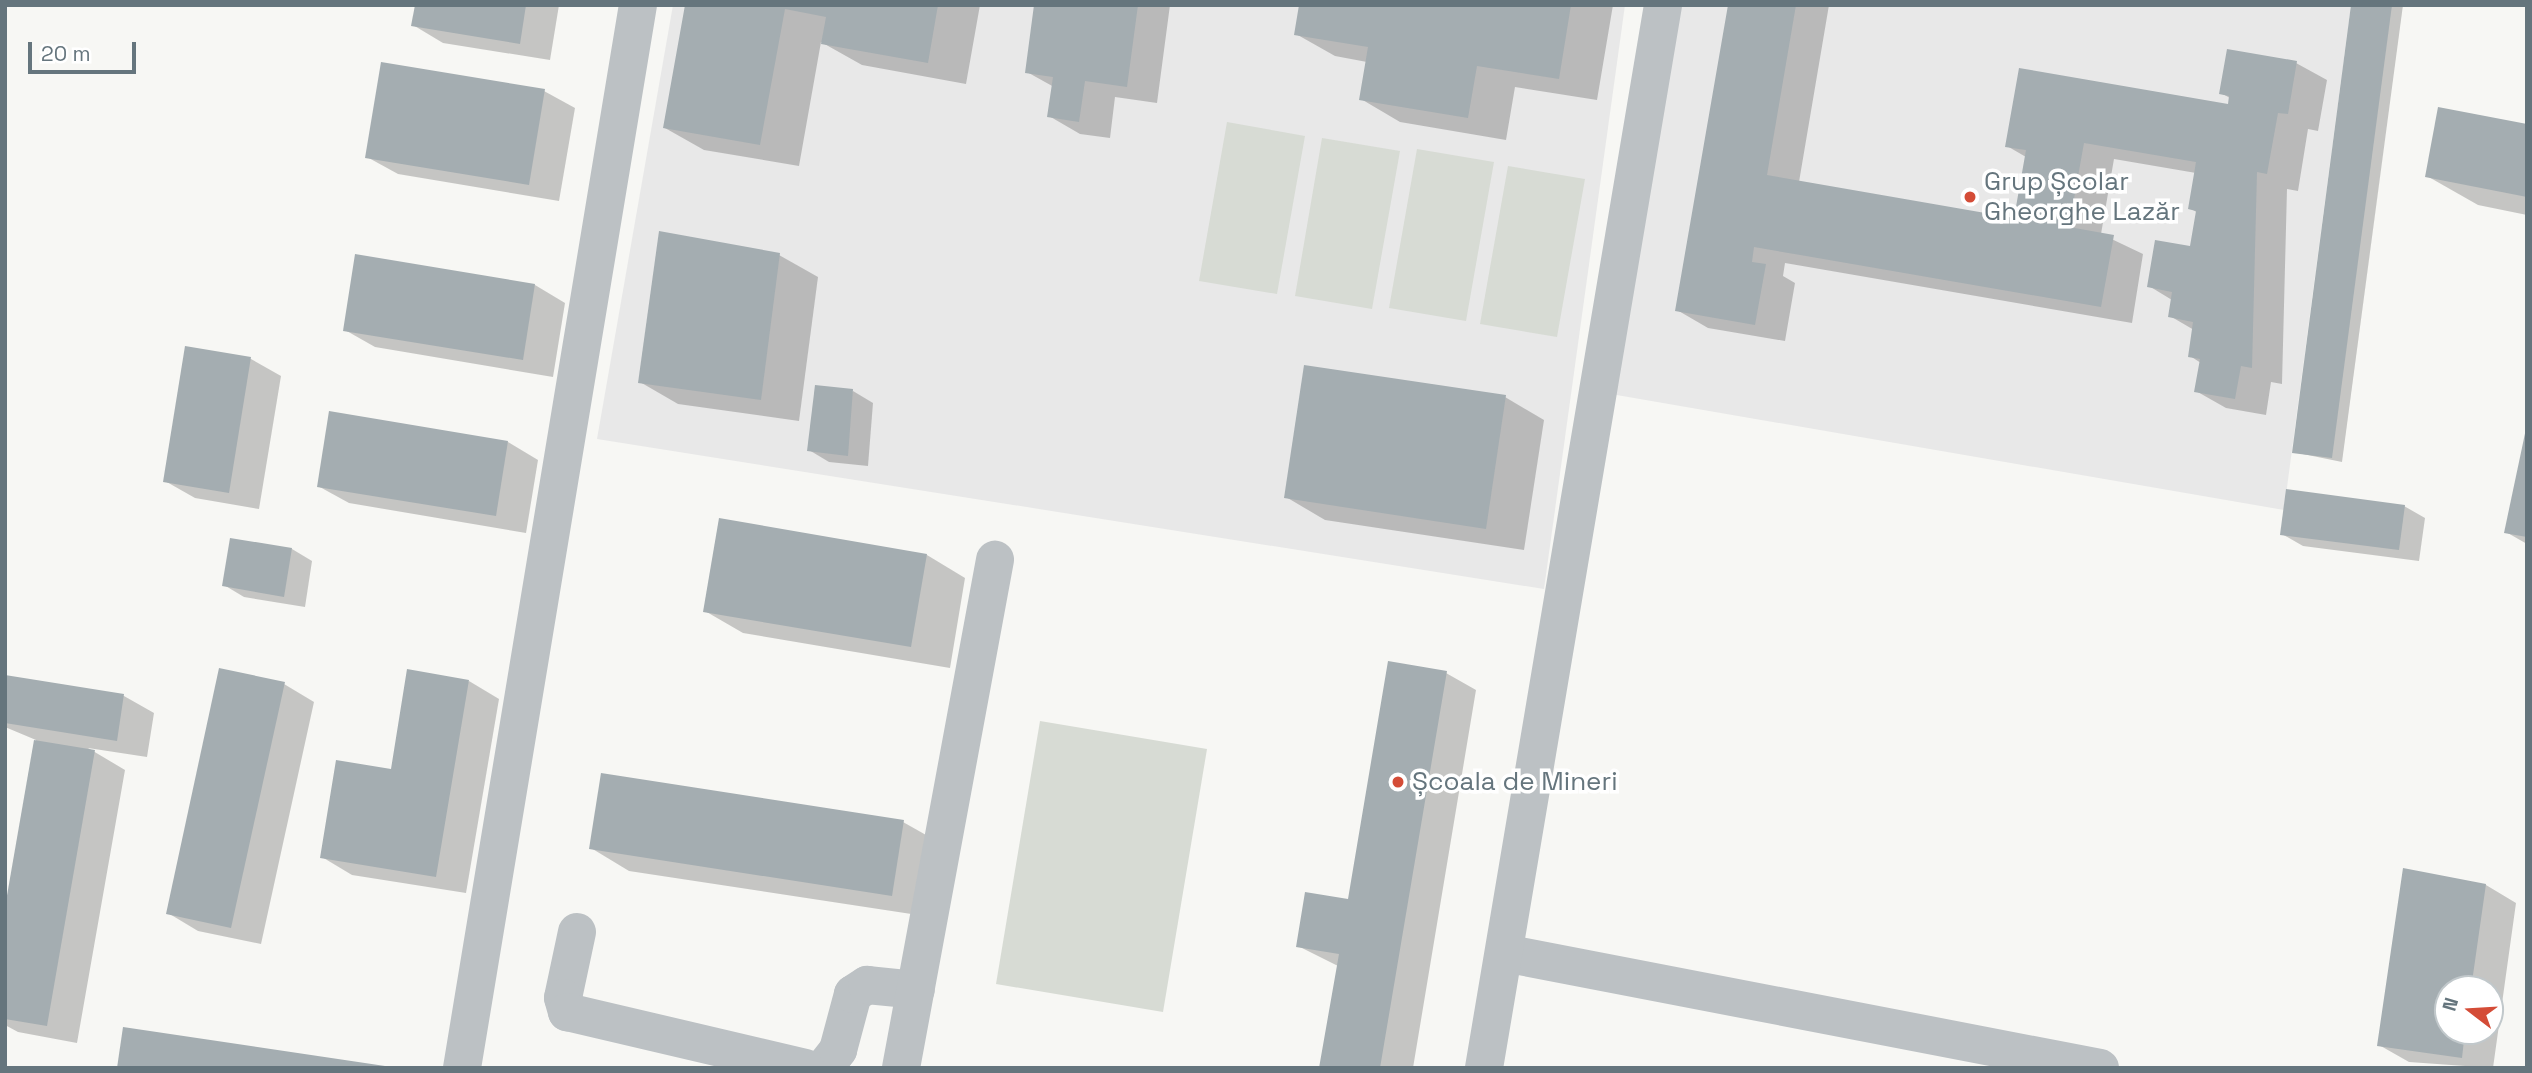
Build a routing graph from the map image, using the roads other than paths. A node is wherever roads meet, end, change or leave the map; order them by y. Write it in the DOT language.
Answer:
graph roads {
  1 [pos="638,5"];
  2 [pos="1663,5"];
  3 [pos="995,560"];
  4 [pos="577,932"];
  5 [pos="1504,953"];
  6 [pos="916,990"];
  7 [pos="462,1068"];
  8 [pos="806,1068"];
  9 [pos="824,1068"];
  10 [pos="901,1068"];
  11 [pos="1484,1068"];
  12 [pos="2100,1068"];
  1 -- 7 [label="lane"];
  2 -- 5 [label="lane"];
  3 -- 6 [label="lane"];
  4 -- 8 [label="lane"];
  5 -- 11 [label="lane"];
  5 -- 12 [label="lane"];
  6 -- 9 [label="lane"];
  6 -- 10 [label="lane"];
}
